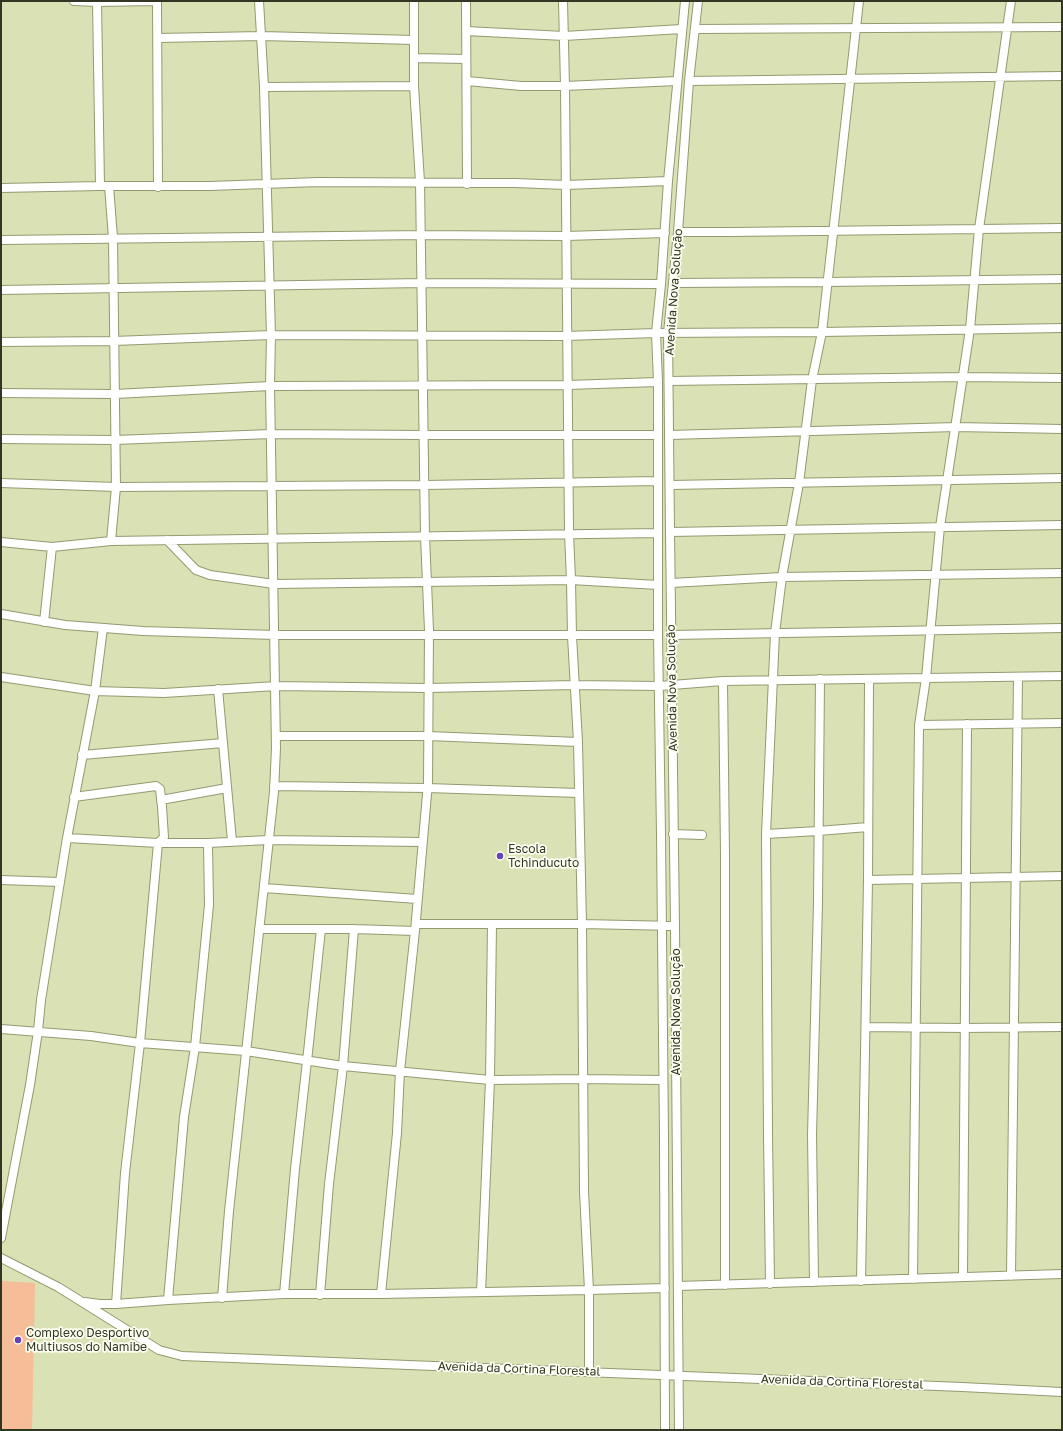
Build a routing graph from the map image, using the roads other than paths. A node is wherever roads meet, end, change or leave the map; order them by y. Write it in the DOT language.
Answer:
graph roads {
  1 [pos="74,1"];
  2 [pos="154,1"];
  3 [pos="157,1"];
  4 [pos="259,1"];
  5 [pos="414,1"];
  6 [pos="466,1"];
  7 [pos="563,1"];
  8 [pos="685,1"];
  9 [pos="698,1"];
  10 [pos="859,1"];
  11 [pos="1011,1"];
  12 [pos="97,2"];
  13 [pos="1008,27"];
  14 [pos="1062,27"];
  15 [pos="695,28"];
  16 [pos="856,28"];
  17 [pos="682,29"];
  18 [pos="466,31"];
  19 [pos="262,36"];
  20 [pos="564,36"];
  21 [pos="158,38"];
  22 [pos="414,40"];
  23 [pos="414,58"];
  24 [pos="466,59"];
  25 [pos="1062,76"];
  26 [pos="1000,77"];
  27 [pos="850,79"];
  28 [pos="466,81"];
  29 [pos="677,81"];
  30 [pos="689,81"];
  31 [pos="414,86"];
  32 [pos="565,86"];
  33 [pos="264,87"];
  34 [pos="668,181"];
  35 [pos="420,182"];
  36 [pos="267,184"];
  37 [pos="467,184"];
  38 [pos="566,185"];
  39 [pos="100,186"];
  40 [pos="109,186"];
  41 [pos="158,187"];
  42 [pos="1,188"];
  43 [pos="1062,228"];
  44 [pos="979,229"];
  45 [pos="834,231"];
  46 [pos="678,232"];
  47 [pos="665,233"];
  48 [pos="421,235"];
  49 [pos="566,236"];
  50 [pos="269,237"];
  51 [pos="113,238"];
  52 [pos="1,240"];
  53 [pos="1062,279"];
  54 [pos="974,281"];
  55 [pos="827,282"];
  56 [pos="421,283"];
  57 [pos="566,283"];
  58 [pos="673,283"];
  59 [pos="661,284"];
  60 [pos="270,285"];
  61 [pos="113,288"];
  62 [pos="1,290"];
  63 [pos="1062,328"];
  64 [pos="970,329"];
  65 [pos="822,332"];
  66 [pos="656,333"];
  67 [pos="668,333"];
  68 [pos="271,335"];
  69 [pos="422,336"];
  70 [pos="566,336"];
  71 [pos="114,341"];
  72 [pos="1,342"];
  73 [pos="963,377"];
  74 [pos="1062,378"];
  75 [pos="812,380"];
  76 [pos="669,381"];
  77 [pos="658,382"];
  78 [pos="567,385"];
  79 [pos="270,386"];
  80 [pos="422,386"];
  81 [pos="1,393"];
  82 [pos="115,394"];
  83 [pos="956,427"];
  84 [pos="1062,428"];
  85 [pos="806,431"];
  86 [pos="271,434"];
  87 [pos="424,435"];
  88 [pos="657,435"];
  89 [pos="669,435"];
  90 [pos="568,436"];
  91 [pos="1,439"];
  92 [pos="115,440"];
  93 [pos="1062,478"];
  94 [pos="948,480"];
  95 [pos="657,482"];
  96 [pos="1,483"];
  97 [pos="569,483"];
  98 [pos="799,483"];
  99 [pos="670,485"];
  100 [pos="273,486"];
  101 [pos="425,486"];
  102 [pos="116,488"];
  103 [pos="1062,525"];
  104 [pos="940,527"];
  105 [pos="791,530"];
  106 [pos="670,532"];
  107 [pos="569,533"];
  108 [pos="657,533"];
  109 [pos="425,536"];
  110 [pos="274,538"];
  111 [pos="167,540"];
  112 [pos="111,541"];
  113 [pos="1,542"];
  114 [pos="52,546"];
  115 [pos="1062,573"];
  116 [pos="936,575"];
  117 [pos="782,577"];
  118 [pos="571,580"];
  119 [pos="427,582"];
  120 [pos="274,584"];
  121 [pos="671,584"];
  122 [pos="658,585"];
  123 [pos="1,614"];
  124 [pos="44,622"];
  125 [pos="103,628"];
  126 [pos="1062,628"];
  127 [pos="931,630"];
  128 [pos="776,633"];
  129 [pos="275,635"];
  130 [pos="672,635"];
  131 [pos="429,636"];
  132 [pos="572,636"];
  133 [pos="658,636"];
  134 [pos="1062,676"];
  135 [pos="1,677"];
  136 [pos="1018,677"];
  137 [pos="926,678"];
  138 [pos="820,679"];
  139 [pos="869,679"];
  140 [pos="773,680"];
  141 [pos="723,681"];
  142 [pos="574,685"];
  143 [pos="672,685"];
  144 [pos="276,686"];
  145 [pos="659,686"];
  146 [pos="428,688"];
  147 [pos="218,689"];
  148 [pos="95,691"];
  149 [pos="1062,723"];
  150 [pos="967,724"];
  151 [pos="1017,724"];
  152 [pos="919,725"];
  153 [pos="276,736"];
  154 [pos="428,736"];
  155 [pos="578,742"];
  156 [pos="223,743"];
  157 [pos="82,755"];
  158 [pos="274,786"];
  159 [pos="227,788"];
  160 [pos="427,788"];
  161 [pos="579,793"];
  162 [pos="74,797"];
  163 [pos="162,800"];
  164 [pos="868,827"];
  165 [pos="818,831"];
  166 [pos="673,834"];
  167 [pos="766,834"];
  168 [pos="702,835"];
  169 [pos="67,838"];
  170 [pos="269,840"];
  171 [pos="232,841"];
  172 [pos="422,842"];
  173 [pos="158,843"];
  174 [pos="208,843"];
  175 [pos="1062,876"];
  176 [pos="1016,877"];
  177 [pos="966,878"];
  178 [pos="917,879"];
  179 [pos="1,880"];
  180 [pos="868,880"];
  181 [pos="60,882"];
  182 [pos="264,888"];
  183 [pos="417,899"];
  184 [pos="492,924"];
  185 [pos="582,924"];
  186 [pos="662,926"];
  187 [pos="675,926"];
  188 [pos="416,927"];
  189 [pos="259,929"];
  190 [pos="321,929"];
  191 [pos="354,929"];
  192 [pos="1014,1026"];
  193 [pos="1062,1026"];
  194 [pos="866,1027"];
  195 [pos="916,1027"];
  196 [pos="964,1028"];
  197 [pos="1,1029"];
  198 [pos="38,1031"];
  199 [pos="140,1043"];
  200 [pos="195,1047"];
  201 [pos="246,1051"];
  202 [pos="308,1060"];
  203 [pos="343,1066"];
  204 [pos="400,1071"];
  205 [pos="583,1079"];
  206 [pos="490,1080"];
  207 [pos="663,1080"];
  208 [pos="1,1238"];
  209 [pos="1,1258"];
  210 [pos="1062,1274"];
  211 [pos="1011,1276"];
  212 [pos="963,1277"];
  213 [pos="913,1279"];
  214 [pos="861,1281"];
  215 [pos="814,1282"];
  216 [pos="770,1284"];
  217 [pos="725,1285"];
  218 [pos="678,1286"];
  219 [pos="665,1288"];
  220 [pos="589,1290"];
  221 [pos="481,1292"];
  222 [pos="284,1294"];
  223 [pos="381,1294"];
  224 [pos="320,1295"];
  225 [pos="222,1298"];
  226 [pos="168,1300"];
  227 [pos="82,1302"];
  228 [pos="116,1304"];
  229 [pos="589,1372"];
  230 [pos="665,1375"];
  231 [pos="679,1376"];
  232 [pos="1062,1392"];
  233 [pos="666,1430"];
  234 [pos="679,1430"];
  1 -- 12 [label="street"];
  2 -- 12 [label="street"];
  3 -- 21 [label="street"];
  4 -- 19 [label="street"];
  5 -- 22 [label="street"];
  6 -- 18 [label="street"];
  7 -- 20 [label="street"];
  8 -- 17 [label="street, Avenida Nova Solução"];
  9 -- 15 [label="street, Avenida Nova Solução"];
  10 -- 16 [label="street"];
  11 -- 13 [label="street"];
  12 -- 39 [label="street"];
  13 -- 14 [label="street"];
  13 -- 16 [label="street"];
  13 -- 26 [label="street"];
  15 -- 16 [label="street"];
  15 -- 30 [label="street, Avenida Nova Solução"];
  16 -- 27 [label="street"];
  17 -- 20 [label="street"];
  17 -- 29 [label="street, Avenida Nova Solução"];
  18 -- 20 [label="street"];
  18 -- 24 [label="street"];
  19 -- 21 [label="street"];
  19 -- 22 [label="street"];
  19 -- 33 [label="street"];
  20 -- 32 [label="street"];
  21 -- 41 [label="street"];
  22 -- 23 [label="street"];
  23 -- 24 [label="street"];
  23 -- 31 [label="street"];
  24 -- 28 [label="street"];
  25 -- 26 [label="street"];
  26 -- 27 [label="street"];
  26 -- 44 [label="street"];
  27 -- 30 [label="street"];
  27 -- 45 [label="street"];
  28 -- 32 [label="street"];
  28 -- 37 [label="street"];
  29 -- 32 [label="street"];
  29 -- 34 [label="street, Avenida Nova Solução"];
  30 -- 46 [label="street, Avenida Nova Solução"];
  31 -- 33 [label="street"];
  31 -- 35 [label="street"];
  32 -- 38 [label="street"];
  33 -- 36 [label="street"];
  34 -- 38 [label="street"];
  34 -- 47 [label="street, Avenida Nova Solução"];
  35 -- 36 [label="street"];
  35 -- 37 [label="street"];
  35 -- 48 [label="street"];
  36 -- 41 [label="street"];
  36 -- 50 [label="street"];
  37 -- 38 [label="street"];
  38 -- 49 [label="street"];
  39 -- 40 [label="street"];
  39 -- 42 [label="street"];
  40 -- 41 [label="street"];
  40 -- 51 [label="street"];
  43 -- 44 [label="street"];
  44 -- 45 [label="street"];
  44 -- 54 [label="street"];
  45 -- 46 [label="street"];
  45 -- 55 [label="street"];
  46 -- 58 [label="street, Avenida Nova Solução"];
  47 -- 49 [label="street"];
  47 -- 59 [label="street, Avenida Nova Solução"];
  48 -- 49 [label="street"];
  48 -- 50 [label="street"];
  48 -- 56 [label="street"];
  49 -- 57 [label="street"];
  50 -- 51 [label="street"];
  50 -- 60 [label="street"];
  51 -- 52 [label="street"];
  51 -- 61 [label="street"];
  53 -- 54 [label="street"];
  54 -- 55 [label="street"];
  54 -- 64 [label="street"];
  55 -- 58 [label="street"];
  55 -- 65 [label="street"];
  56 -- 57 [label="street"];
  56 -- 60 [label="street"];
  56 -- 69 [label="street"];
  57 -- 59 [label="street"];
  57 -- 70 [label="street"];
  58 -- 67 [label="street, Avenida Nova Solução"];
  59 -- 66 [label="street, Avenida Nova Solução"];
  60 -- 61 [label="street"];
  60 -- 68 [label="street"];
  61 -- 62 [label="street"];
  61 -- 71 [label="street"];
  63 -- 64 [label="street"];
  64 -- 65 [label="street"];
  64 -- 73 [label="street"];
  65 -- 67 [label="street"];
  65 -- 75 [label="street"];
  66 -- 67 [label="street"];
  66 -- 70 [label="street"];
  66 -- 77 [label="street, Avenida Nova Solução"];
  67 -- 76 [label="street, Avenida Nova Solução"];
  68 -- 69 [label="street"];
  68 -- 71 [label="street"];
  68 -- 79 [label="street"];
  69 -- 70 [label="street"];
  69 -- 80 [label="street"];
  70 -- 78 [label="street"];
  71 -- 72 [label="street"];
  71 -- 82 [label="street"];
  73 -- 74 [label="street"];
  73 -- 75 [label="street"];
  73 -- 83 [label="street"];
  75 -- 76 [label="street"];
  75 -- 85 [label="street"];
  76 -- 89 [label="street, Avenida Nova Solução"];
  77 -- 78 [label="street"];
  77 -- 88 [label="street, Avenida Nova Solução"];
  78 -- 80 [label="street"];
  78 -- 90 [label="street"];
  79 -- 80 [label="street"];
  79 -- 82 [label="street"];
  79 -- 86 [label="street"];
  80 -- 87 [label="street"];
  81 -- 82 [label="street"];
  82 -- 92 [label="street"];
  83 -- 84 [label="street"];
  83 -- 85 [label="street"];
  83 -- 94 [label="street"];
  85 -- 89 [label="street"];
  85 -- 98 [label="street"];
  86 -- 87 [label="street"];
  86 -- 92 [label="street"];
  86 -- 100 [label="street"];
  87 -- 90 [label="street"];
  87 -- 101 [label="street"];
  88 -- 90 [label="street"];
  88 -- 95 [label="street, Avenida Nova Solução"];
  89 -- 99 [label="street, Avenida Nova Solução"];
  90 -- 97 [label="street"];
  91 -- 92 [label="street"];
  92 -- 102 [label="street"];
  93 -- 94 [label="street"];
  94 -- 98 [label="street"];
  94 -- 104 [label="street"];
  95 -- 97 [label="street"];
  95 -- 108 [label="street, Avenida Nova Solução"];
  96 -- 102 [label="street"];
  97 -- 101 [label="street"];
  97 -- 107 [label="street"];
  98 -- 99 [label="street"];
  98 -- 105 [label="street"];
  99 -- 106 [label="street, Avenida Nova Solução"];
  100 -- 101 [label="street"];
  100 -- 102 [label="street"];
  100 -- 110 [label="street"];
  101 -- 109 [label="street"];
  102 -- 112 [label="street"];
  103 -- 104 [label="street"];
  104 -- 105 [label="street"];
  104 -- 116 [label="street"];
  105 -- 106 [label="street"];
  105 -- 117 [label="street"];
  106 -- 121 [label="street, Avenida Nova Solução"];
  107 -- 108 [label="street"];
  107 -- 109 [label="street"];
  107 -- 118 [label="street"];
  108 -- 122 [label="street, Avenida Nova Solução"];
  109 -- 110 [label="street"];
  109 -- 119 [label="street"];
  110 -- 111 [label="street"];
  110 -- 120 [label="street"];
  111 -- 112 [label="street"];
  111 -- 120 [label="street"];
  112 -- 114 [label="street"];
  113 -- 114 [label="street"];
  114 -- 124 [label="street"];
  115 -- 116 [label="street"];
  116 -- 117 [label="street"];
  116 -- 127 [label="street"];
  117 -- 121 [label="street"];
  117 -- 128 [label="street"];
  118 -- 119 [label="street"];
  118 -- 122 [label="street"];
  118 -- 132 [label="street"];
  119 -- 120 [label="street"];
  119 -- 131 [label="street"];
  120 -- 129 [label="street"];
  121 -- 130 [label="street, Avenida Nova Solução"];
  122 -- 133 [label="street, Avenida Nova Solução"];
  123 -- 124 [label="street"];
  124 -- 125 [label="street"];
  125 -- 129 [label="street"];
  125 -- 148 [label="street"];
  126 -- 127 [label="street"];
  127 -- 128 [label="street"];
  127 -- 137 [label="street"];
  128 -- 130 [label="street"];
  128 -- 140 [label="street"];
  129 -- 131 [label="street"];
  129 -- 144 [label="street"];
  130 -- 143 [label="street, Avenida Nova Solução"];
  131 -- 132 [label="street"];
  131 -- 146 [label="street"];
  132 -- 133 [label="street"];
  132 -- 142 [label="street"];
  133 -- 145 [label="street, Avenida Nova Solução"];
  134 -- 136 [label="street"];
  135 -- 148 [label="street"];
  136 -- 137 [label="street"];
  136 -- 151 [label="street"];
  137 -- 139 [label="street"];
  137 -- 152 [label="street"];
  138 -- 139 [label="street"];
  138 -- 140 [label="street"];
  138 -- 165 [label="street"];
  139 -- 164 [label="street"];
  140 -- 141 [label="street"];
  140 -- 167 [label="street"];
  141 -- 143 [label="street"];
  141 -- 217 [label="street"];
  142 -- 145 [label="street"];
  142 -- 146 [label="street"];
  142 -- 155 [label="street"];
  143 -- 145 [label="street"];
  143 -- 166 [label="street, Avenida Nova Solução"];
  144 -- 146 [label="street"];
  144 -- 147 [label="street"];
  144 -- 153 [label="street"];
  145 -- 186 [label="street, Avenida Nova Solução"];
  146 -- 154 [label="street"];
  147 -- 148 [label="street"];
  147 -- 156 [label="street"];
  148 -- 157 [label="street"];
  149 -- 151 [label="street"];
  150 -- 151 [label="street"];
  150 -- 152 [label="street"];
  150 -- 177 [label="street"];
  151 -- 176 [label="street"];
  152 -- 178 [label="street"];
  153 -- 154 [label="street"];
  153 -- 158 [label="street"];
  154 -- 155 [label="street"];
  154 -- 160 [label="street"];
  155 -- 161 [label="street"];
  156 -- 157 [label="street"];
  156 -- 159 [label="street"];
  157 -- 162 [label="street"];
  158 -- 160 [label="street"];
  158 -- 170 [label="street"];
  159 -- 163 [label="street"];
  159 -- 171 [label="street"];
  160 -- 161 [label="street"];
  160 -- 172 [label="street"];
  161 -- 185 [label="street"];
  162 -- 163 [label="street"];
  162 -- 169 [label="street"];
  163 -- 173 [label="street"];
  164 -- 165 [label="street"];
  164 -- 180 [label="street"];
  165 -- 167 [label="street"];
  165 -- 215 [label="street"];
  166 -- 168 [label="street"];
  166 -- 187 [label="street, Avenida Nova Solução"];
  167 -- 216 [label="street"];
  169 -- 173 [label="street"];
  169 -- 181 [label="street"];
  170 -- 171 [label="street"];
  170 -- 172 [label="street"];
  170 -- 182 [label="street"];
  171 -- 174 [label="street"];
  172 -- 183 [label="street"];
  173 -- 174 [label="street"];
  173 -- 199 [label="street"];
  174 -- 200 [label="street"];
  175 -- 176 [label="street"];
  176 -- 177 [label="street"];
  176 -- 192 [label="street"];
  177 -- 178 [label="street"];
  177 -- 196 [label="street"];
  178 -- 180 [label="street"];
  178 -- 195 [label="street"];
  179 -- 181 [label="street"];
  180 -- 194 [label="street"];
  181 -- 198 [label="street"];
  182 -- 183 [label="street"];
  182 -- 189 [label="street"];
  183 -- 188 [label="street"];
  184 -- 185 [label="street"];
  184 -- 188 [label="street"];
  184 -- 206 [label="street"];
  185 -- 186 [label="street"];
  185 -- 205 [label="street"];
  186 -- 187 [label="street"];
  186 -- 207 [label="street, Avenida Nova Solução"];
  187 -- 218 [label="street, Avenida Nova Solução"];
  188 -- 191 [label="street"];
  188 -- 204 [label="street"];
  189 -- 190 [label="street"];
  189 -- 201 [label="street"];
  190 -- 191 [label="street"];
  190 -- 202 [label="street"];
  191 -- 203 [label="street"];
  192 -- 193 [label="street"];
  192 -- 196 [label="street"];
  192 -- 211 [label="street"];
  194 -- 195 [label="street"];
  194 -- 214 [label="street"];
  195 -- 196 [label="street"];
  195 -- 213 [label="street"];
  196 -- 212 [label="street"];
  197 -- 198 [label="street"];
  198 -- 199 [label="street"];
  198 -- 208 [label="street"];
  199 -- 200 [label="street"];
  199 -- 228 [label="street"];
  200 -- 201 [label="street"];
  200 -- 226 [label="street"];
  201 -- 202 [label="street"];
  201 -- 225 [label="street"];
  202 -- 203 [label="street"];
  202 -- 222 [label="street"];
  203 -- 204 [label="street"];
  203 -- 224 [label="street"];
  204 -- 206 [label="street"];
  204 -- 223 [label="street"];
  205 -- 206 [label="street"];
  205 -- 207 [label="street"];
  205 -- 220 [label="street"];
  206 -- 221 [label="street"];
  207 -- 219 [label="street, Avenida Nova Solução"];
  209 -- 227 [label="street, Avenida da Cortina Florestal"];
  210 -- 211 [label="street"];
  211 -- 212 [label="street"];
  212 -- 213 [label="street"];
  213 -- 214 [label="street"];
  214 -- 215 [label="street"];
  215 -- 216 [label="street"];
  216 -- 217 [label="street"];
  217 -- 218 [label="street"];
  218 -- 231 [label="street, Avenida Nova Solução"];
  219 -- 220 [label="street"];
  219 -- 230 [label="street, Avenida Nova Solução"];
  220 -- 221 [label="street"];
  220 -- 229 [label="street"];
  221 -- 223 [label="street"];
  222 -- 224 [label="street"];
  222 -- 225 [label="street"];
  223 -- 224 [label="street"];
  225 -- 226 [label="street"];
  226 -- 228 [label="street"];
  227 -- 228 [label="street"];
  227 -- 229 [label="street, Avenida da Cortina Florestal"];
  229 -- 230 [label="street, Avenida da Cortina Florestal"];
  230 -- 231 [label="street, Avenida da Cortina Florestal"];
  230 -- 233 [label="street, Avenida Nova Solução"];
  231 -- 232 [label="street, Avenida da Cortina Florestal"];
  231 -- 234 [label="street, Avenida Nova Solução"];
}
